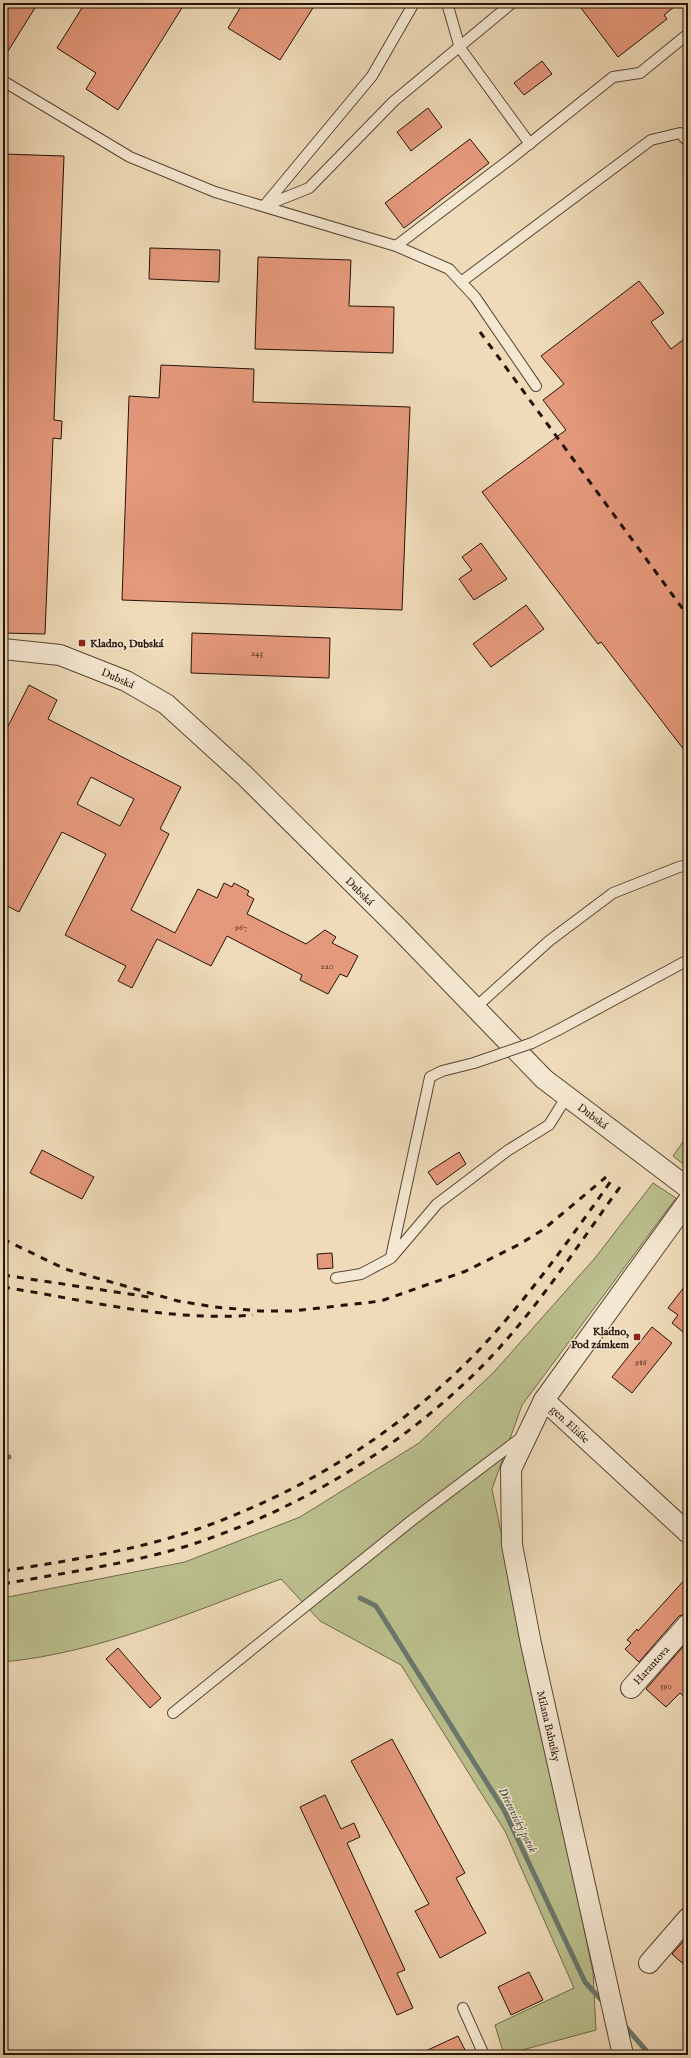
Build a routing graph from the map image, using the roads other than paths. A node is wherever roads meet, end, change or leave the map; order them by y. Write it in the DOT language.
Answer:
graph roads {
  1 [pos="414,3"];
  2 [pos="447,3"];
  3 [pos="512,3"];
  4 [pos="688,34"];
  5 [pos="460,48"];
  6 [pos="3,80"];
  7 [pos="688,142"];
  8 [pos="530,144"];
  9 [pos="264,206"];
  10 [pos="396,246"];
  11 [pos="461,282"];
  12 [pos="536,386"];
  13 [pos="3,649"];
  14 [pos="688,865"];
  15 [pos="688,960"];
  16 [pos="476,1007"];
  17 [pos="567,1096"];
  18 [pos="688,1188"];
  19 [pos="688,1201"];
  20 [pos="391,1258"];
  21 [pos="336,1278"];
  22 [pos="544,1400"];
  23 [pos="530,1430"];
  24 [pos="688,1533"];
  25 [pos="688,1624"];
  26 [pos="631,1688"];
  27 [pos="173,1713"];
  28 [pos="688,1918"];
  29 [pos="649,1963"];
  30 [pos="464,2008"];
  31 [pos="622,2051"];
  32 [pos="484,2055"];
  1 -- 9 [label="lane"];
  2 -- 5 [label="lane"];
  3 -- 5 [label="lane"];
  4 -- 8 [label="lane"];
  5 -- 8 [label="lane"];
  5 -- 9 [label="lane"];
  6 -- 9 [label="lane"];
  7 -- 11 [label="lane"];
  8 -- 10 [label="lane"];
  9 -- 10 [label="lane"];
  10 -- 11 [label="lane"];
  11 -- 12 [label="lane"];
  13 -- 16 [label="street, Dubská"];
  14 -- 16 [label="lane"];
  15 -- 20 [label="lane, bridge"];
  16 -- 17 [label="street, Dubská"];
  17 -- 18 [label="street, Dubská"];
  17 -- 20 [label="lane"];
  19 -- 22 [label="street, gen. Eliáše"];
  20 -- 21 [label="lane"];
  22 -- 23 [label="street, Milana Babušky"];
  22 -- 24 [label="street, gen. Eliáše"];
  23 -- 27 [label="lane"];
  23 -- 31 [label="street, Milana Babušky"];
  25 -- 26 [label="street, Harantova"];
  28 -- 29 [label="street"];
  30 -- 32 [label="lane"];
}
